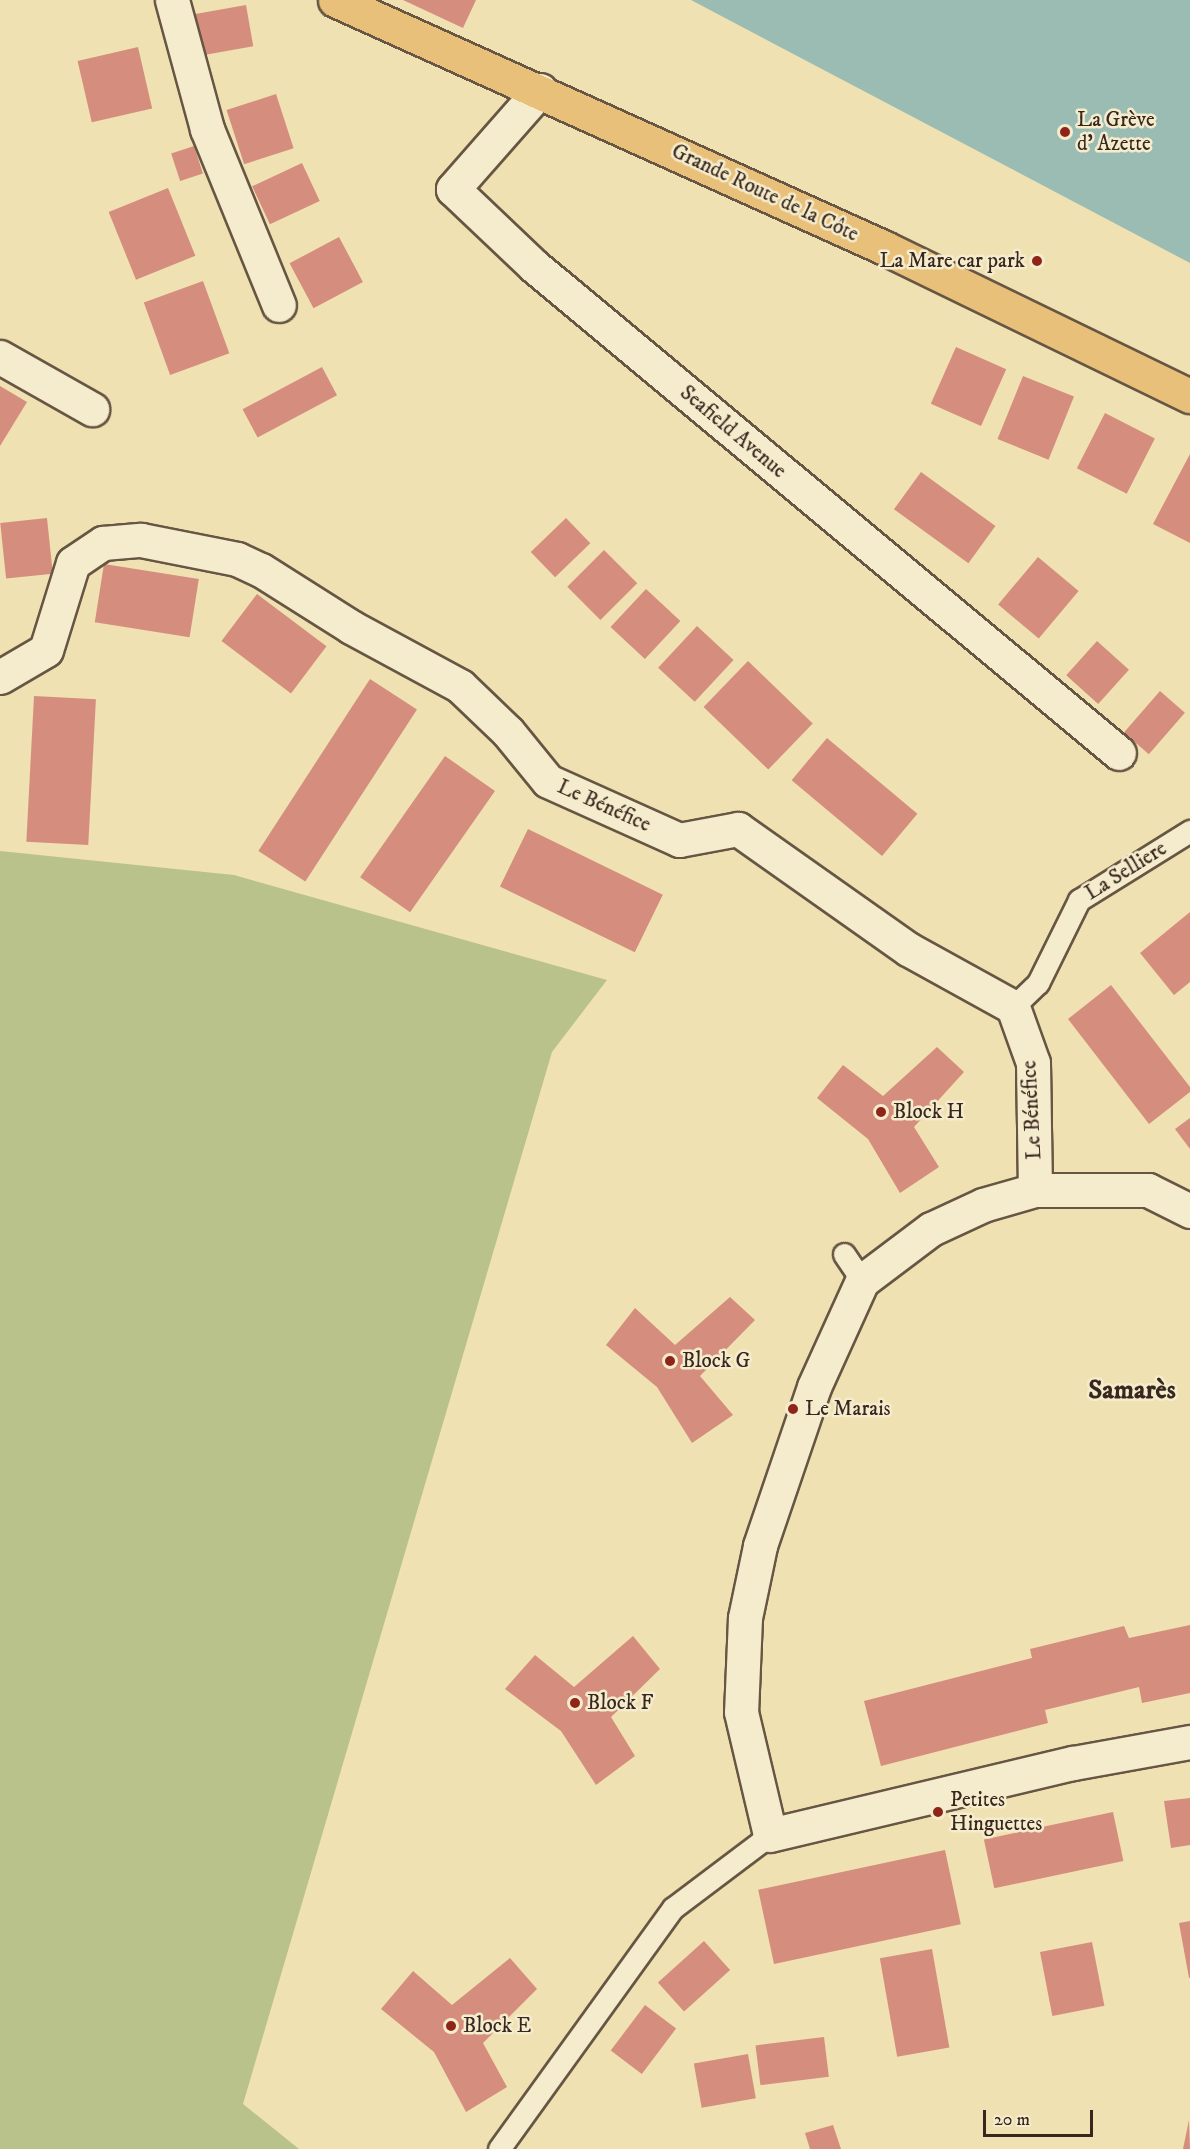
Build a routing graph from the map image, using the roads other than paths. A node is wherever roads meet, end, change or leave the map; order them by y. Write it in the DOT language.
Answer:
graph roads {
  1 [pos="172,0"];
  2 [pos="335,0"];
  3 [pos="540,90"];
  4 [pos="279,305"];
  5 [pos="0,357"];
  6 [pos="1190,396"];
  7 [pos="92,410"];
  8 [pos="0,677"];
  9 [pos="1119,753"];
  10 [pos="1190,831"];
  11 [pos="1013,1007"];
  12 [pos="1035,1190"];
  13 [pos="1190,1211"];
  14 [pos="1190,1743"];
  15 [pos="770,1835"];
  16 [pos="499,2149"];
  1 -- 4 [label="street"];
  2 -- 3 [label="main road, Grande Route de la Côte"];
  3 -- 6 [label="main road, Grande Route de la Côte"];
  3 -- 9 [label="street, Seafield Avenue"];
  5 -- 7 [label="street"];
  8 -- 11 [label="street, Le Bénéfice"];
  10 -- 11 [label="lane, La Selliere"];
  11 -- 12 [label="street, Le Bénéfice"];
  12 -- 13 [label="street"];
  12 -- 15 [label="street"];
  14 -- 15 [label="street"];
  15 -- 16 [label="lane"];
}
